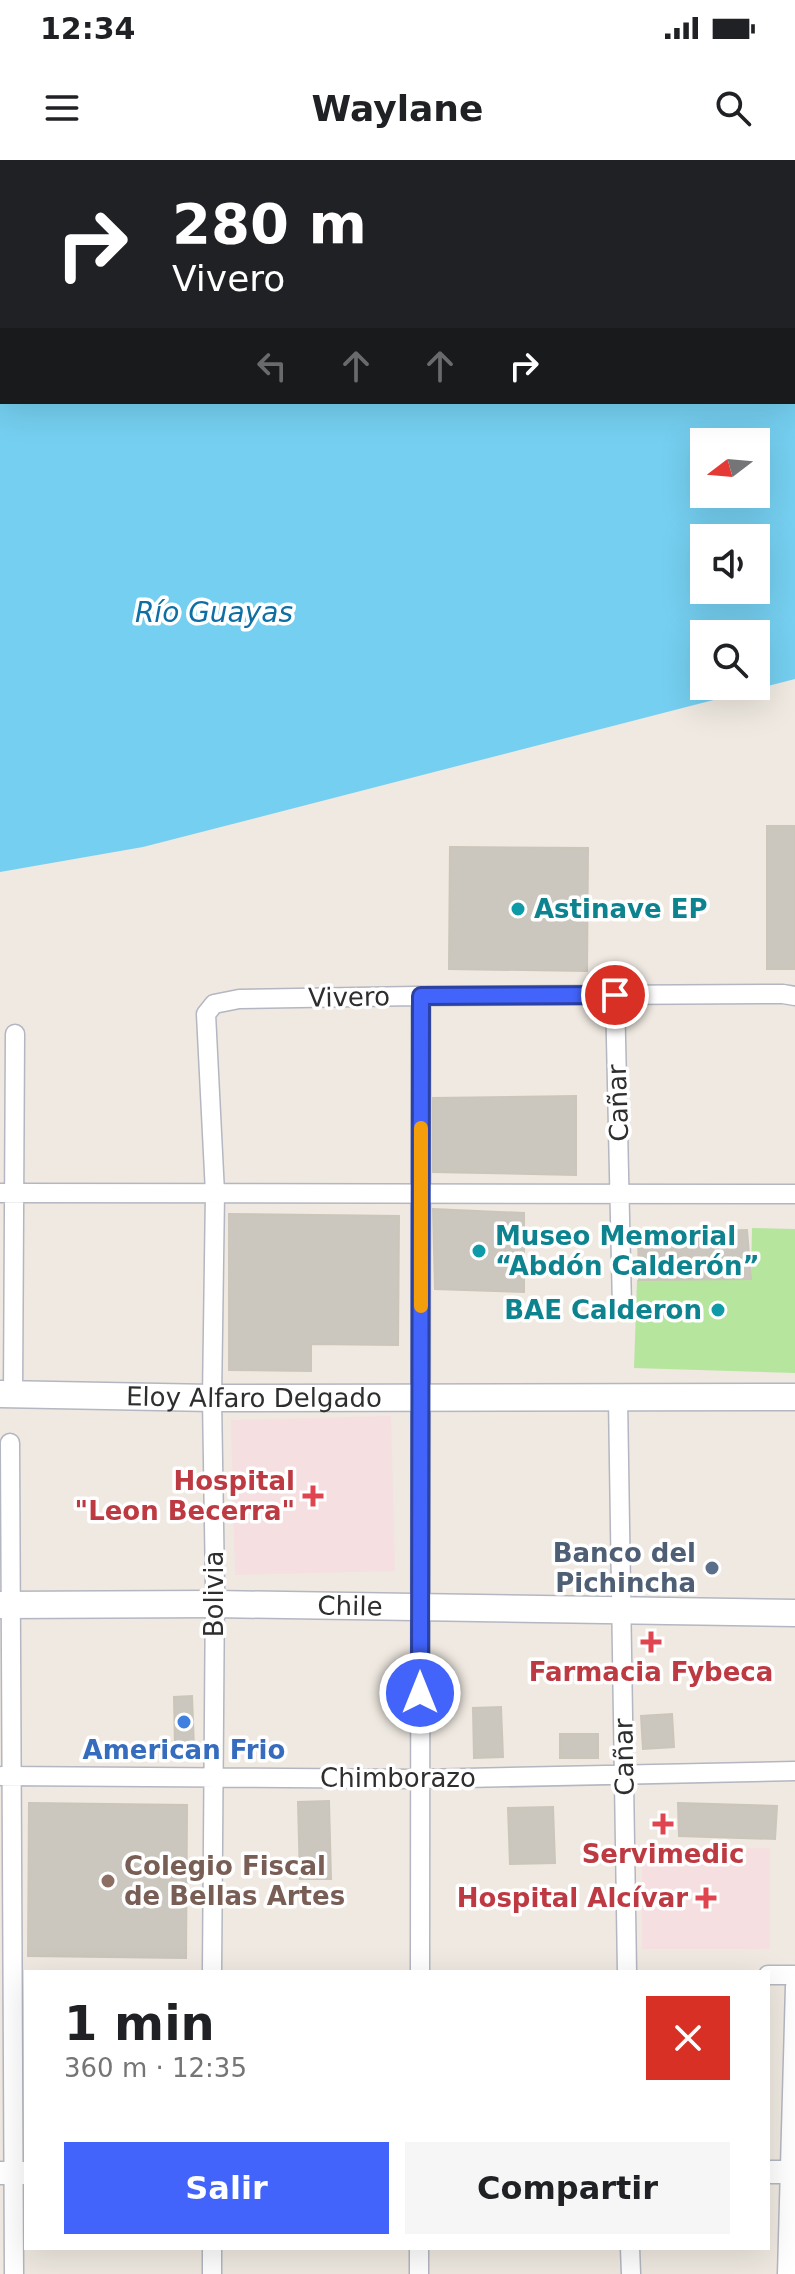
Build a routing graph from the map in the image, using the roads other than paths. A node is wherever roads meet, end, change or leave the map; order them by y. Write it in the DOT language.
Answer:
graph roads {
  1 [pos="615,995"];
  2 [pos="419,996"];
  3 [pos="795,996"];
  4 [pos="239,999"];
  5 [pos="15,1034"];
  6 [pos="7,1193"];
  7 [pos="215,1193"];
  8 [pos="421,1193"];
  9 [pos="621,1193"];
  10 [pos="795,1194"];
  11 [pos="622,1307"];
  12 [pos="6,1394"];
  13 [pos="795,1397"];
  14 [pos="212,1398"];
  15 [pos="419,1398"];
  16 [pos="618,1398"];
  17 [pos="10,1443"];
  18 [pos="215,1604"];
  19 [pos="5,1605"];
  20 [pos="420,1608"];
  21 [pos="622,1611"];
  22 [pos="795,1613"];
  23 [pos="795,1771"];
  24 [pos="625,1775"];
  25 [pos="6,1776"];
  26 [pos="214,1779"];
  27 [pos="420,1779"];
  28 [pos="212,1970"];
  29 [pos="420,1970"];
  30 [pos="627,1970"];
  31 [pos="13,1974"];
  32 [pos="770,1975"];
  33 [pos="795,1975"];
  34 [pos="795,1986"];
  35 [pos="784,2172"];
  36 [pos="13,2173"];
  37 [pos="212,2250"];
  38 [pos="419,2250"];
  39 [pos="630,2250"];
  40 [pos="14,2274"];
  41 [pos="212,2274"];
  42 [pos="419,2274"];
  43 [pos="631,2274"];
  44 [pos="787,2274"];
  1 -- 2 [label="street, Vivero"];
  1 -- 3 [label="street, Vivero"];
  1 -- 9 [label="street, Cañar"];
  2 -- 4 [label="street, Vivero"];
  2 -- 8 [label="street"];
  4 -- 7 [label="street, Bolivia"];
  5 -- 6 [label="street"];
  6 -- 7 [label="street"];
  6 -- 12 [label="street"];
  7 -- 8 [label="street"];
  7 -- 14 [label="street, Bolivia"];
  8 -- 9 [label="street"];
  8 -- 15 [label="street"];
  9 -- 10 [label="street"];
  9 -- 11 [label="street, Cañar"];
  12 -- 14 [label="main road, Eloy Alfaro Delgado"];
  13 -- 16 [label="main road, Eloy Alfaro Delgado"];
  14 -- 15 [label="main road, Eloy Alfaro Delgado"];
  14 -- 18 [label="street, Bolivia"];
  15 -- 16 [label="main road, Eloy Alfaro Delgado"];
  15 -- 20 [label="street"];
  16 -- 21 [label="street, Cañar"];
  17 -- 19 [label="street"];
  18 -- 19 [label="main road, Chile"];
  18 -- 20 [label="main road, Chile"];
  18 -- 26 [label="street, Bolivia"];
  19 -- 25 [label="street"];
  20 -- 21 [label="main road, Chile"];
  20 -- 27 [label="street"];
  21 -- 22 [label="main road, Chile"];
  21 -- 24 [label="street, Cañar"];
  23 -- 24 [label="street, Chimborazo"];
  24 -- 27 [label="street, Chimborazo"];
  24 -- 30 [label="street, Cañar"];
  25 -- 26 [label="street, Chimborazo"];
  25 -- 31 [label="street"];
  26 -- 27 [label="street, Chimborazo"];
  26 -- 28 [label="street, Bolivia"];
  27 -- 29 [label="street"];
  31 -- 36 [label="street"];
  32 -- 33 [label="street"];
  34 -- 35 [label="street"];
  35 -- 44 [label="street"];
  36 -- 40 [label="street"];
  37 -- 41 [label="street"];
  38 -- 42 [label="street"];
  39 -- 43 [label="street"];
}
